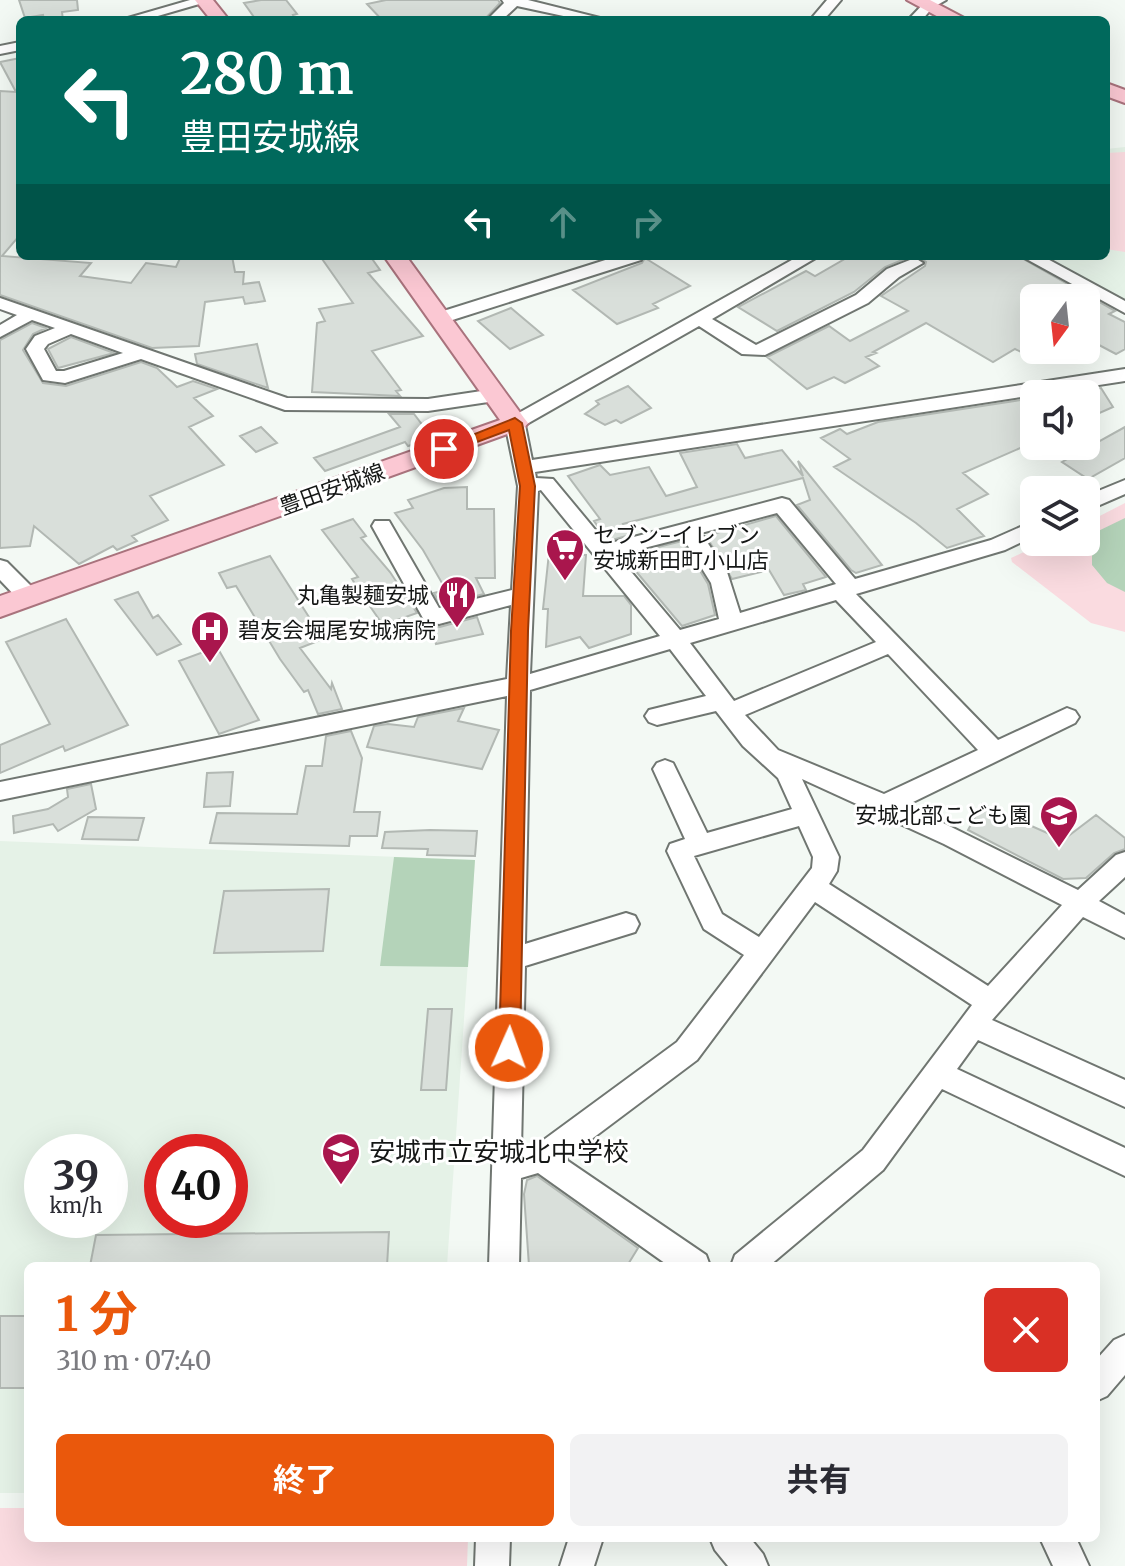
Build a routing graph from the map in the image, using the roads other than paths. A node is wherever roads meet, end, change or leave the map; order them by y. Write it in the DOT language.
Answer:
graph roads {
  1 [pos="205,0"];
  2 [pos="581,0"];
  3 [pos="834,0"];
  4 [pos="511,1"];
  5 [pos="927,2"];
  6 [pos="143,16"];
  7 [pos="498,16"];
  8 [pos="582,16"];
  9 [pos="597,16"];
  10 [pos="820,16"];
  11 [pos="952,16"];
  12 [pos="398,260"];
  13 [pos="622,260"];
  14 [pos="804,260"];
  15 [pos="896,260"];
  16 [pos="1036,260"];
  17 [pos="0,303"];
  18 [pos="1125,308"];
  19 [pos="29,315"];
  20 [pos="440,318"];
  21 [pos="700,319"];
  22 [pos="69,329"];
  23 [pos="0,332"];
  24 [pos="138,354"];
  25 [pos="1125,375"];
  26 [pos="495,395"];
  27 [pos="515,423"];
  28 [pos="526,477"];
  29 [pos="1125,486"];
  30 [pos="1100,498"];
  31 [pos="382,526"];
  32 [pos="687,529"];
  33 [pos="1020,535"];
  34 [pos="602,552"];
  35 [pos="0,567"];
  36 [pos="844,589"];
  37 [pos="522,595"];
  38 [pos="29,597"];
  39 [pos="0,607"];
  40 [pos="730,622"];
  41 [pos="674,638"];
  42 [pos="891,644"];
  43 [pos="519,685"];
  44 [pos="726,707"];
  45 [pos="657,716"];
  46 [pos="1067,717"];
  47 [pos="995,752"];
  48 [pos="772,757"];
  49 [pos="665,769"];
  50 [pos="0,791"];
  51 [pos="883,806"];
  52 [pos="807,814"];
  53 [pos="700,845"];
  54 [pos="1125,862"];
  55 [pos="813,887"];
  56 [pos="1080,903"];
  57 [pos="626,924"];
  58 [pos="1125,927"];
  59 [pos="762,953"];
  60 [pos="512,959"];
  61 [pos="981,1013"];
  62 [pos="937,1073"];
  63 [pos="1125,1094"];
  64 [pos="541,1159"];
  65 [pos="1125,1162"];
  66 [pos="505,1168"];
  67 [pos="504,1262"];
  68 [pos="689,1262"];
  69 [pos="751,1262"];
  70 [pos="1125,1351"];
  71 [pos="1100,1380"];
  72 [pos="493,1542"];
  73 [pos="585,1542"];
  74 [pos="730,1542"];
  75 [pos="1059,1542"];
  76 [pos="492,1566"];
  77 [pos="577,1566"];
  78 [pos="751,1566"];
  79 [pos="1072,1566"];
  1 -- 6 [label="street"];
  2 -- 9 [label="street"];
  3 -- 10 [label="street"];
  4 -- 7 [label="street"];
  4 -- 8 [label="street"];
  5 -- 11 [label="main road"];
  12 -- 20 [label="main road"];
  13 -- 20 [label="street"];
  14 -- 21 [label="street"];
  15 -- 21 [label="street"];
  16 -- 18 [label="street"];
  17 -- 19 [label="street"];
  19 -- 22 [label="street"];
  19 -- 23 [label="street"];
  20 -- 26 [label="main road"];
  21 -- 27 [label="street"];
  22 -- 24 [label="street"];
  22 -- 24 [label="street"];
  24 -- 26 [label="street"];
  25 -- 28 [label="street"];
  26 -- 27 [label="main road"];
  27 -- 28 [label="street"];
  27 -- 38 [label="main road, 豊田安城線"];
  28 -- 34 [label="street"];
  28 -- 37 [label="street"];
  29 -- 30 [label="street"];
  31 -- 37 [label="street"];
  32 -- 34 [label="street"];
  32 -- 36 [label="street"];
  32 -- 40 [label="street"];
  33 -- 36 [label="street"];
  34 -- 41 [label="street"];
  35 -- 38 [label="street"];
  36 -- 40 [label="street"];
  36 -- 42 [label="street"];
  37 -- 43 [label="street"];
  38 -- 39 [label="main road, 豊田安城線"];
  40 -- 41 [label="street"];
  41 -- 43 [label="street"];
  41 -- 44 [label="street"];
  42 -- 44 [label="street"];
  42 -- 47 [label="street"];
  43 -- 50 [label="street"];
  43 -- 60 [label="street"];
  44 -- 45 [label="street"];
  44 -- 48 [label="street"];
  46 -- 47 [label="street"];
  47 -- 51 [label="street"];
  48 -- 51 [label="street"];
  48 -- 52 [label="street"];
  49 -- 53 [label="street"];
  51 -- 56 [label="street"];
  52 -- 53 [label="street"];
  52 -- 55 [label="street"];
  53 -- 59 [label="street"];
  54 -- 56 [label="street"];
  55 -- 59 [label="street"];
  55 -- 61 [label="street"];
  56 -- 58 [label="street"];
  56 -- 61 [label="street"];
  57 -- 60 [label="street"];
  59 -- 64 [label="street"];
  60 -- 66 [label="street"];
  61 -- 62 [label="street"];
  61 -- 63 [label="street"];
  62 -- 65 [label="street"];
  62 -- 69 [label="street"];
  64 -- 66 [label="street"];
  64 -- 68 [label="street"];
  66 -- 67 [label="street"];
  70 -- 71 [label="street"];
  72 -- 76 [label="street"];
  73 -- 77 [label="street"];
  74 -- 78 [label="street"];
  75 -- 79 [label="street"];
}
